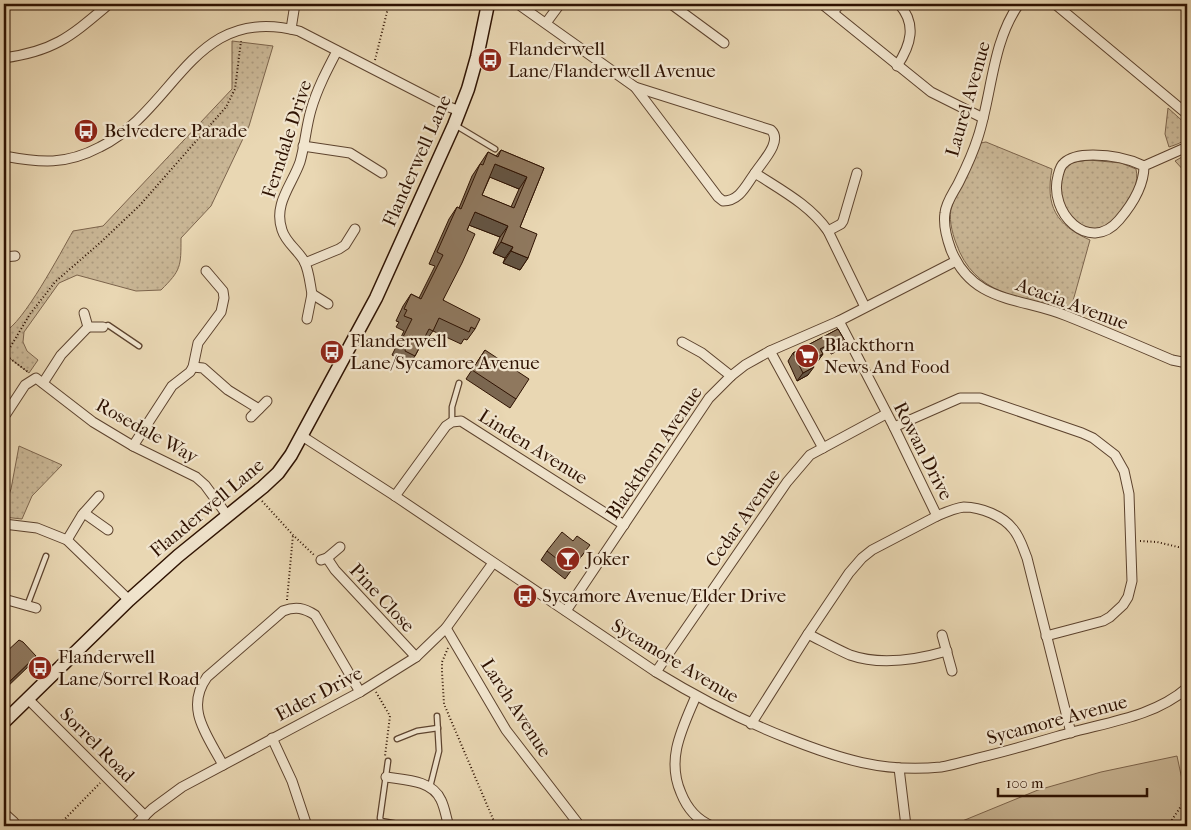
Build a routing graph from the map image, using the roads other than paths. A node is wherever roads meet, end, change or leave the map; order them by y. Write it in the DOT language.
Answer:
graph roads {
  1 [pos="109,4"];
  2 [pos="294,4"];
  3 [pos="488,4"];
  4 [pos="518,4"];
  5 [pos="560,4"];
  6 [pos="671,4"];
  7 [pos="822,4"];
  8 [pos="840,4"];
  9 [pos="899,4"];
  10 [pos="1019,4"];
  11 [pos="1055,4"];
  12 [pos="833,12"];
  13 [pos="546,23"];
  14 [pos="291,29"];
  15 [pos="724,43"];
  16 [pos="337,51"];
  17 [pos="4,58"];
  18 [pos="897,66"];
  19 [pos="635,86"];
  20 [pos="460,111"];
  21 [pos="1187,114"];
  22 [pos="983,118"];
  23 [pos="454,125"];
  24 [pos="303,146"];
  25 [pos="1187,147"];
  26 [pos="495,149"];
  27 [pos="4,156"];
  28 [pos="1144,166"];
  29 [pos="382,173"];
  30 [pos="755,173"];
  31 [pos="857,173"];
  32 [pos="355,229"];
  33 [pos="828,231"];
  34 [pos="15,256"];
  35 [pos="4,257"];
  36 [pos="956,261"];
  37 [pos="305,263"];
  38 [pos="206,270"];
  39 [pos="312,294"];
  40 [pos="328,304"];
  41 [pos="865,307"];
  42 [pos="84,313"];
  43 [pos="306,319"];
  44 [pos="839,321"];
  45 [pos="88,327"];
  46 [pos="103,327"];
  47 [pos="682,342"];
  48 [pos="139,346"];
  49 [pos="770,351"];
  50 [pos="1187,363"];
  51 [pos="193,367"];
  52 [pos="731,376"];
  53 [pos="39,380"];
  54 [pos="459,383"];
  55 [pos="267,401"];
  56 [pos="258,410"];
  57 [pos="6,414"];
  58 [pos="886,414"];
  59 [pos="251,417"];
  60 [pos="452,422"];
  61 [pos="894,427"];
  62 [pos="302,436"];
  63 [pos="133,446"];
  64 [pos="823,448"];
  65 [pos="99,496"];
  66 [pos="394,496"];
  67 [pos="84,513"];
  68 [pos="227,515"];
  69 [pos="937,516"];
  70 [pos="4,524"];
  71 [pos="624,525"];
  72 [pos="108,530"];
  73 [pos="67,540"];
  74 [pos="340,547"];
  75 [pos="46,556"];
  76 [pos="493,562"];
  77 [pos="4,599"];
  78 [pos="129,600"];
  79 [pos="31,607"];
  80 [pos="566,611"];
  81 [pos="446,628"];
  82 [pos="808,634"];
  83 [pos="942,634"];
  84 [pos="1046,636"];
  85 [pos="947,652"];
  86 [pos="416,657"];
  87 [pos="952,670"];
  88 [pos="656,672"];
  89 [pos="1187,688"];
  90 [pos="360,692"];
  91 [pos="696,696"];
  92 [pos="27,698"];
  93 [pos="6,714"];
  94 [pos="437,716"];
  95 [pos="751,724"];
  96 [pos="438,728"];
  97 [pos="1071,733"];
  98 [pos="272,738"];
  99 [pos="398,739"];
  100 [pos="388,761"];
  101 [pos="223,766"];
  102 [pos="899,768"];
  103 [pos="386,777"];
  104 [pos="430,788"];
  105 [pos="4,813"];
  106 [pos="145,816"];
  107 [pos="14,822"];
  108 [pos="398,824"];
  109 [pos="134,826"];
  110 [pos="307,826"];
  111 [pos="449,826"];
  112 [pos="580,826"];
  113 [pos="712,826"];
  114 [pos="906,826"];
  1 -- 17 [label="street"];
  2 -- 14 [label="street"];
  3 -- 20 [label="street, Flanderwell Lane"];
  4 -- 13 [label="street"];
  5 -- 13 [label="street"];
  6 -- 15 [label="street"];
  7 -- 12 [label="street"];
  8 -- 12 [label="street"];
  9 -- 18 [label="street"];
  10 -- 22 [label="street, Laurel Avenue"];
  11 -- 21 [label="street"];
  12 -- 18 [label="street"];
  13 -- 19 [label="street"];
  14 -- 16 [label="street"];
  14 -- 27 [label="street"];
  16 -- 20 [label="street"];
  16 -- 24 [label="street, Ferndale Drive"];
  18 -- 22 [label="street"];
  19 -- 30 [label="street"];
  19 -- 30 [label="street"];
  20 -- 23 [label="street, Flanderwell Lane"];
  22 -- 36 [label="street, Laurel Avenue"];
  23 -- 26 [label="lane"];
  23 -- 62 [label="street, Flanderwell Lane"];
  24 -- 29 [label="street"];
  24 -- 37 [label="street, Ferndale Drive"];
  25 -- 28 [label="street"];
  28 -- 28 [label="street"];
  30 -- 33 [label="street"];
  31 -- 33 [label="street"];
  32 -- 37 [label="street"];
  33 -- 41 [label="street"];
  34 -- 35 [label="street"];
  36 -- 41 [label="street, Blackthorn Avenue"];
  36 -- 50 [label="street, Acacia Avenue"];
  37 -- 39 [label="street, Ferndale Drive"];
  38 -- 51 [label="street"];
  39 -- 40 [label="street"];
  39 -- 43 [label="street, Ferndale Drive"];
  41 -- 44 [label="street, Blackthorn Avenue"];
  42 -- 45 [label="street"];
  44 -- 49 [label="street, Blackthorn Avenue"];
  44 -- 58 [label="street, Rowan Drive"];
  45 -- 46 [label="street"];
  45 -- 53 [label="street"];
  46 -- 48 [label="lane"];
  47 -- 52 [label="street"];
  49 -- 52 [label="street, Blackthorn Avenue"];
  49 -- 64 [label="street"];
  51 -- 56 [label="street"];
  51 -- 63 [label="street"];
  52 -- 71 [label="street, Blackthorn Avenue"];
  53 -- 57 [label="street"];
  53 -- 63 [label="street, Rosedale Way"];
  54 -- 60 [label="lane"];
  55 -- 56 [label="street"];
  56 -- 59 [label="street"];
  58 -- 61 [label="street, Rowan Drive"];
  58 -- 64 [label="street, Cedar Avenue"];
  60 -- 66 [label="street, Linden Avenue"];
  60 -- 71 [label="street, Linden Avenue"];
  61 -- 69 [label="street, Rowan Drive"];
  61 -- 84 [label="street"];
  62 -- 66 [label="street, Sycamore Avenue"];
  62 -- 68 [label="street, Flanderwell Lane"];
  63 -- 68 [label="street, Rosedale Way"];
  64 -- 88 [label="street, Cedar Avenue"];
  65 -- 67 [label="street"];
  66 -- 76 [label="street, Sycamore Avenue"];
  67 -- 72 [label="street"];
  67 -- 73 [label="street"];
  68 -- 78 [label="street, Flanderwell Lane"];
  69 -- 82 [label="street"];
  69 -- 84 [label="street"];
  70 -- 73 [label="street"];
  71 -- 80 [label="street, Blackthorn Avenue"];
  73 -- 78 [label="street"];
  74 -- 86 [label="street, Pine Close"];
  75 -- 79 [label="lane"];
  76 -- 80 [label="street, Sycamore Avenue"];
  76 -- 81 [label="street, Elder Drive"];
  77 -- 79 [label="street"];
  78 -- 92 [label="street, Flanderwell Lane"];
  80 -- 88 [label="street, Sycamore Avenue"];
  81 -- 86 [label="street, Elder Drive"];
  81 -- 112 [label="street, Larch Avenue"];
  82 -- 85 [label="street"];
  82 -- 95 [label="street"];
  83 -- 85 [label="street"];
  84 -- 97 [label="street"];
  85 -- 87 [label="street"];
  86 -- 90 [label="street, Elder Drive"];
  88 -- 91 [label="street, Sycamore Avenue"];
  89 -- 97 [label="street, Sycamore Avenue"];
  90 -- 98 [label="street, Elder Drive"];
  90 -- 101 [label="street"];
  91 -- 95 [label="street, Sycamore Avenue"];
  91 -- 113 [label="street"];
  92 -- 93 [label="street, Flanderwell Lane"];
  92 -- 106 [label="street, Sorrel Road"];
  94 -- 96 [label="lane"];
  95 -- 102 [label="street, Sycamore Avenue"];
  96 -- 99 [label="lane"];
  96 -- 104 [label="lane"];
  97 -- 102 [label="street, Sycamore Avenue"];
  98 -- 101 [label="street, Elder Drive"];
  98 -- 110 [label="street"];
  100 -- 103 [label="lane"];
  101 -- 106 [label="street, Elder Drive"];
  102 -- 114 [label="street"];
  103 -- 104 [label="street"];
  103 -- 108 [label="lane"];
  104 -- 111 [label="street"];
  105 -- 107 [label="street"];
  106 -- 109 [label="street, Elder Drive"];
}
